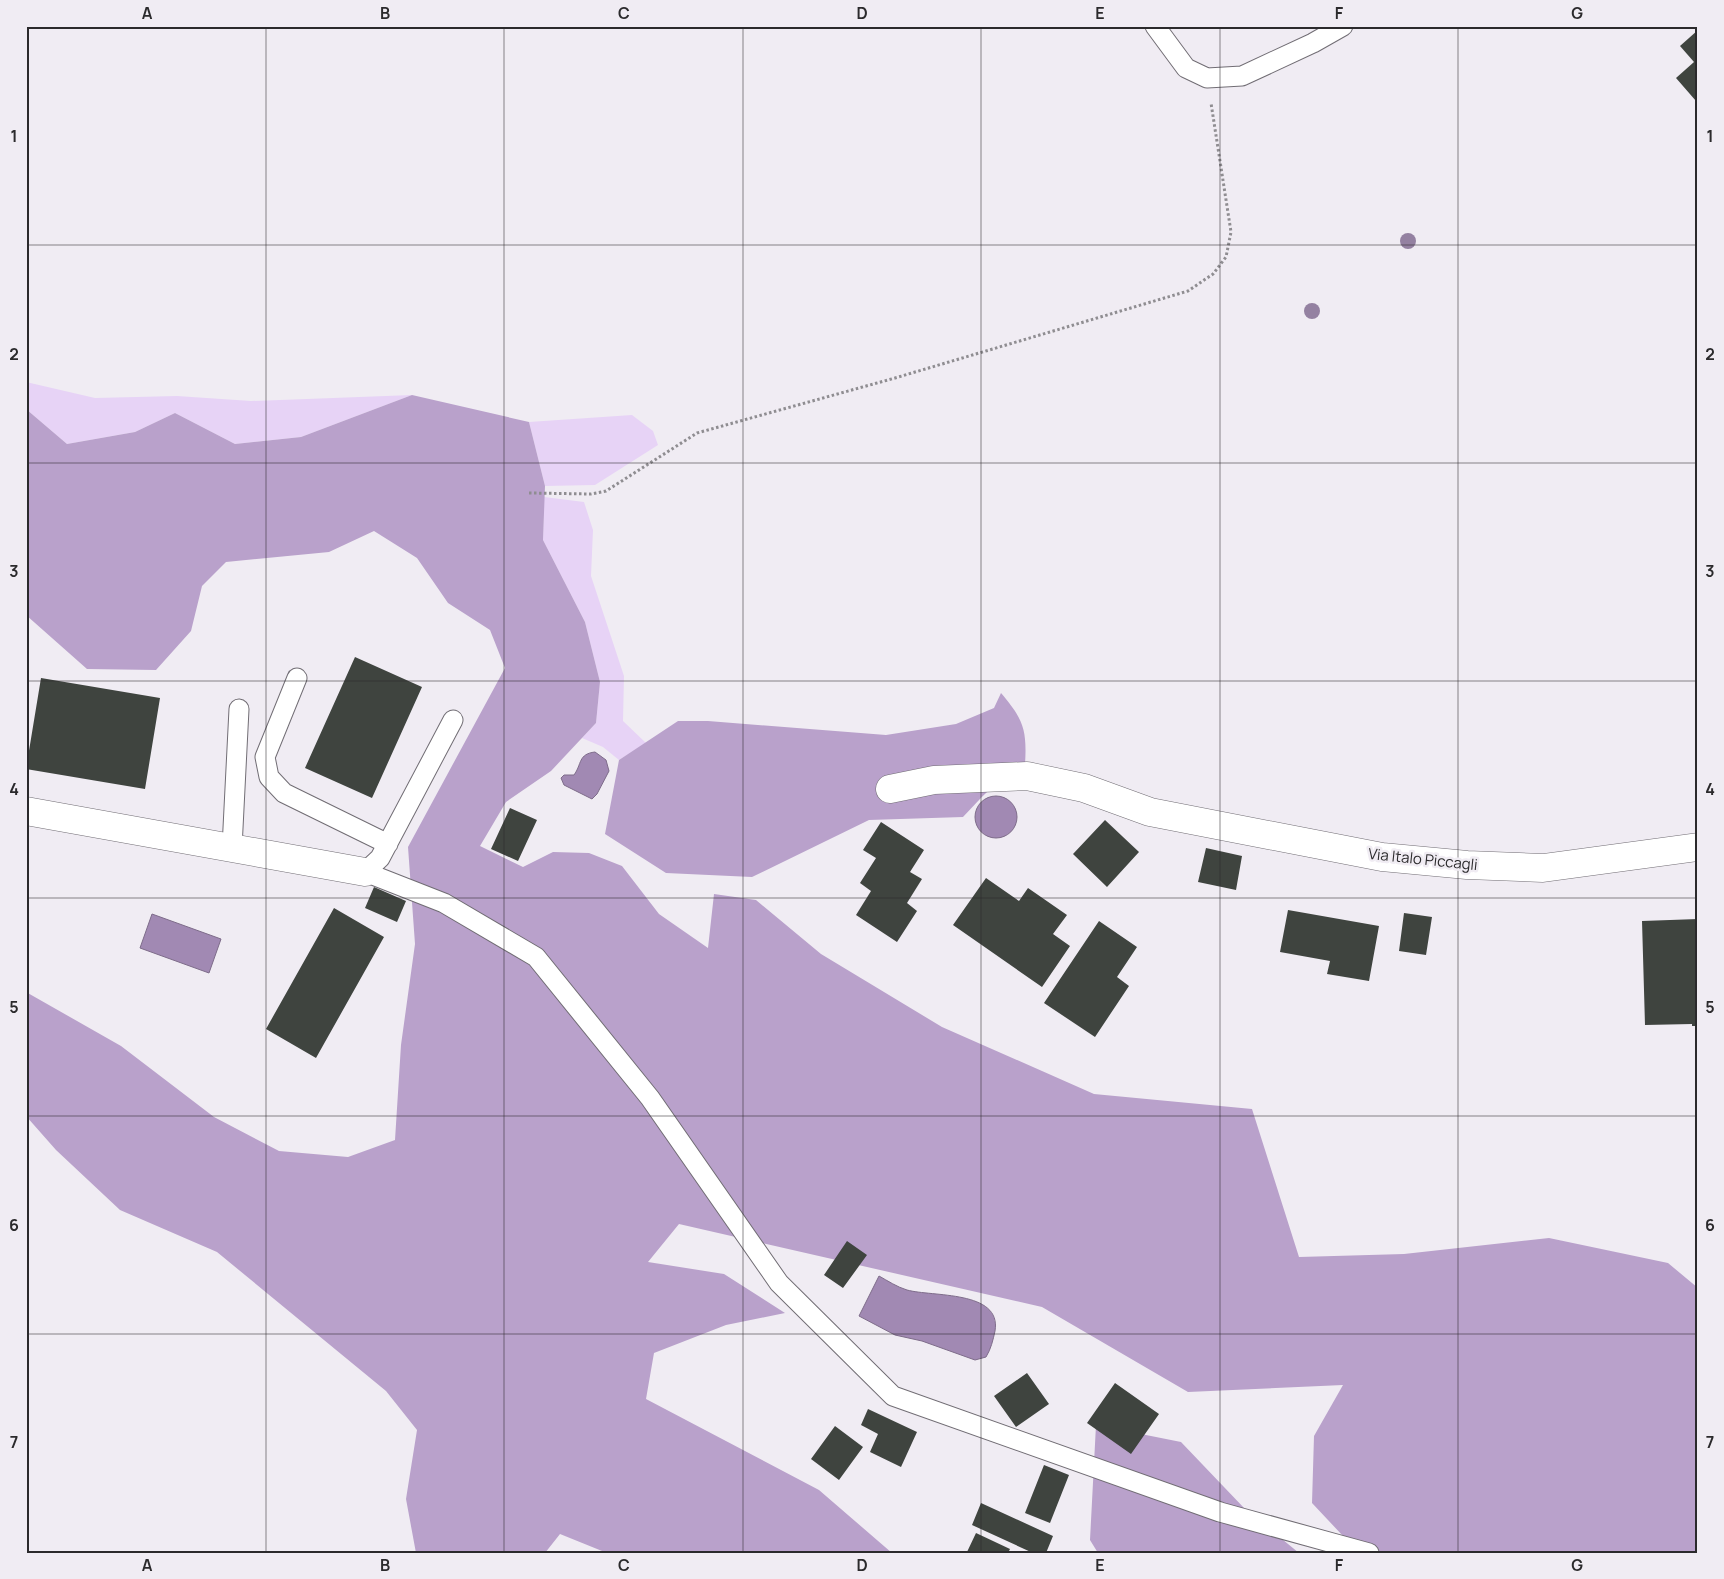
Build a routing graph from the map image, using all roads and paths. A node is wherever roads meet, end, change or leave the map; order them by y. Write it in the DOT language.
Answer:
graph roads {
  1 [pos="1155,26"];
  2 [pos="1343,26"];
  3 [pos="1208,78"];
  4 [pos="528,493"];
  5 [pos="297,678"];
  6 [pos="239,709"];
  7 [pos="453,720"];
  8 [pos="890,789"];
  9 [pos="26,811"];
  10 [pos="388,844"];
  11 [pos="232,848"];
  12 [pos="1698,848"];
  13 [pos="365,872"];
  14 [pos="1369,1553"];
  1 -- 3 [label="lane"];
  2 -- 3 [label="lane"];
  3 -- 4 [label="path"];
  5 -- 10 [label="lane"];
  6 -- 11 [label="lane"];
  7 -- 10 [label="lane"];
  8 -- 12 [label="street, Via Italo Piccagli"];
  9 -- 11 [label="street"];
  10 -- 13 [label="lane"];
  11 -- 13 [label="street"];
  13 -- 14 [label="lane"];
}
